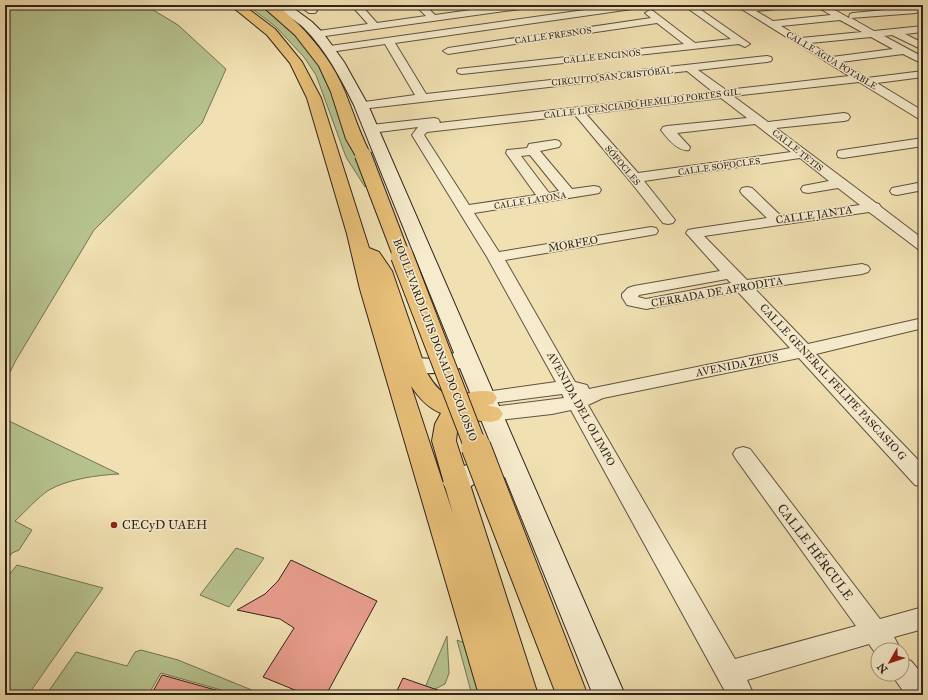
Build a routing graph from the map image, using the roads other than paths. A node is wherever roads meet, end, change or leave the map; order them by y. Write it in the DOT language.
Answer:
graph roads {
  1 [pos="236,5"];
  2 [pos="267,5"];
  3 [pos="356,5"];
  4 [pos="420,5"];
  5 [pos="527,5"];
  6 [pos="639,5"];
  7 [pos="688,5"];
  8 [pos="787,5"];
  9 [pos="819,5"];
  10 [pos="831,5"];
  11 [pos="904,5"];
  12 [pos="285,6"];
  13 [pos="744,7"];
  14 [pos="487,8"];
  15 [pos="920,11"];
  16 [pos="853,16"];
  17 [pos="842,17"];
  18 [pos="433,18"];
  19 [pos="659,20"];
  20 [pos="772,24"];
  21 [pos="375,26"];
  22 [pos="923,29"];
  23 [pos="436,33"];
  24 [pos="891,33"];
  25 [pos="318,34"];
  26 [pos="873,34"];
  27 [pos="388,40"];
  28 [pos="799,40"];
  29 [pos="741,41"];
  30 [pos="694,47"];
  31 [pos="923,47"];
  32 [pos="330,48"];
  33 [pos="448,51"];
  34 [pos="904,51"];
  35 [pos="923,53"];
  36 [pos="830,60"];
  37 [pos="923,61"];
  38 [pos="685,68"];
  39 [pos="462,71"];
  40 [pos="922,74"];
  41 [pos="860,77"];
  42 [pos="715,91"];
  43 [pos="476,92"];
  44 [pos="422,98"];
  45 [pos="361,104"];
  46 [pos="577,110"];
  47 [pos="923,116"];
  48 [pos="844,117"];
  49 [pos="762,123"];
  50 [pos="370,129"];
  51 [pos="423,129"];
  52 [pos="923,142"];
  53 [pos="555,144"];
  54 [pos="684,147"];
  55 [pos="533,149"];
  56 [pos="803,154"];
  57 [pos="843,154"];
  58 [pos="635,178"];
  59 [pos="840,183"];
  60 [pos="923,186"];
  61 [pos="808,189"];
  62 [pos="594,190"];
  63 [pos="897,191"];
  64 [pos="747,192"];
  65 [pos="568,194"];
  66 [pos="545,198"];
  67 [pos="874,207"];
  68 [pos="466,210"];
  69 [pos="668,220"];
  70 [pos="778,220"];
  71 [pos="651,231"];
  72 [pos="693,233"];
  73 [pos="923,246"];
  74 [pos="360,251"];
  75 [pos="495,257"];
  76 [pos="862,269"];
  77 [pos="731,274"];
  78 [pos="742,286"];
  79 [pos="923,323"];
  80 [pos="804,351"];
  81 [pos="466,354"];
  82 [pos="413,365"];
  83 [pos="573,395"];
  84 [pos="488,406"];
  85 [pos="456,410"];
  86 [pos="743,454"];
  87 [pos="516,472"];
  88 [pos="923,479"];
  89 [pos="456,483"];
  90 [pos="923,618"];
  91 [pos="881,641"];
  92 [pos="728,673"];
  93 [pos="910,679"];
  94 [pos="495,695"];
  95 [pos="522,695"];
  96 [pos="572,695"];
  97 [pos="609,695"];
  98 [pos="741,695"];
  99 [pos="922,695"];
  1 -- 74 [label="main road"];
  2 -- 96 [label="main road, BOULEVARD LUIS DONALDO COLOSIO, bridge"];
  3 -- 21 [label="street"];
  4 -- 18 [label="street"];
  5 -- 14 [label="street"];
  6 -- 19 [label="street"];
  6 -- 23 [label="street"];
  7 -- 29 [label="street, CIRCUITO SAN CRISTÓBAL"];
  8 -- 13 [label="street"];
  9 -- 17 [label="street"];
  10 -- 16 [label="street"];
  11 -- 15 [label="street"];
  12 -- 25 [label="street"];
  13 -- 20 [label="street, CALLE AGUA POTABLE"];
  14 -- 18 [label="street"];
  15 -- 16 [label="street"];
  16 -- 24 [label="street"];
  17 -- 20 [label="street"];
  17 -- 26 [label="street"];
  18 -- 21 [label="street"];
  19 -- 30 [label="street"];
  19 -- 33 [label="street, CALLE FRESNOS"];
  20 -- 28 [label="street, CALLE AGUA POTABLE"];
  21 -- 25 [label="street"];
  22 -- 24 [label="street"];
  23 -- 27 [label="street"];
  23 -- 33 [label="street"];
  24 -- 26 [label="street"];
  24 -- 31 [label="street"];
  24 -- 35 [label="street"];
  25 -- 32 [label="street"];
  26 -- 28 [label="street"];
  26 -- 34 [label="street"];
  27 -- 32 [label="street"];
  27 -- 44 [label="street"];
  28 -- 36 [label="street, CALLE AGUA POTABLE"];
  29 -- 30 [label="street, CALLE ENCINOS"];
  29 -- 38 [label="street, CIRCUITO SAN CRISTÓBAL"];
  30 -- 39 [label="street, CALLE ENCINOS"];
  32 -- 45 [label="street"];
  33 -- 39 [label="street"];
  34 -- 36 [label="street"];
  34 -- 37 [label="street"];
  36 -- 41 [label="street, CALLE AGUA POTABLE"];
  38 -- 42 [label="street, CALLE TETIS"];
  38 -- 43 [label="street, CIRCUITO SAN CRISTÓBAL"];
  39 -- 43 [label="street"];
  40 -- 41 [label="street, CALLE LICENCIADO HEMILIO PORTES GIL"];
  41 -- 42 [label="street, CALLE LICENCIADO HEMILIO PORTES GIL"];
  41 -- 47 [label="street, CALLE AGUA POTABLE"];
  42 -- 46 [label="street, CALLE LICENCIADO HEMILIO PORTES GIL"];
  42 -- 49 [label="street, CALLE TETIS"];
  42 -- 50 [label="street"];
  43 -- 44 [label="street, CIRCUITO SAN CRISTÓBAL"];
  44 -- 45 [label="street, CIRCUITO SAN CRISTÓBAL"];
  45 -- 50 [label="street"];
  46 -- 51 [label="street, CALLE LICENCIADO HEMILIO PORTES GIL"];
  46 -- 58 [label="street, SÓFOCLES"];
  48 -- 49 [label="street"];
  49 -- 54 [label="street"];
  49 -- 56 [label="street, CALLE TETIS"];
  50 -- 81 [label="street"];
  51 -- 68 [label="street, AVENIDA DEL OLIMPO"];
  52 -- 57 [label="street"];
  53 -- 55 [label="street"];
  55 -- 65 [label="street"];
  55 -- 66 [label="street"];
  56 -- 58 [label="street, CALLE SÓFOCLES"];
  56 -- 59 [label="street, CALLE TETIS"];
  58 -- 69 [label="street, SÓFOCLES"];
  59 -- 61 [label="street"];
  59 -- 67 [label="street, CALLE TETIS"];
  60 -- 63 [label="street"];
  62 -- 65 [label="street, CALLE LATONA"];
  64 -- 70 [label="street"];
  65 -- 66 [label="street, CALLE LATONA"];
  66 -- 68 [label="street, CALLE LATONA"];
  67 -- 70 [label="street, CALLE JANTA"];
  67 -- 73 [label="street"];
  68 -- 75 [label="street, AVENIDA DEL OLIMPO"];
  70 -- 72 [label="street, CALLE JANTA"];
  71 -- 75 [label="street, MORFEO"];
  72 -- 77 [label="street, CALLE GENERAL FELIPE PASCASIO G"];
  74 -- 82 [label="main road"];
  74 -- 94 [label="main road"];
  75 -- 83 [label="street, AVENIDA DEL OLIMPO"];
  76 -- 78 [label="street, CERRADA DE AFRODITA"];
  77 -- 78 [label="street, CALLE GENERAL FELIPE PASCASIO G"];
  77 -- 78 [label="street, CERRADA DE AFRODITA"];
  78 -- 80 [label="street, CALLE GENERAL FELIPE PASCASIO G"];
  79 -- 80 [label="street, AVENIDA ZEUS"];
  80 -- 83 [label="street, AVENIDA ZEUS"];
  80 -- 88 [label="street, CALLE GENERAL FELIPE PASCASIO G"];
  81 -- 82 [label="street"];
  81 -- 84 [label="street"];
  82 -- 85 [label="main road"];
  83 -- 84 [label="street, AVENIDA ZEUS"];
  83 -- 92 [label="street, AVENIDA DEL OLIMPO"];
  84 -- 85 [label="main road"];
  84 -- 87 [label="street"];
  85 -- 89 [label="main road"];
  86 -- 91 [label="street, CALLE HÉRCULE"];
  87 -- 89 [label="street"];
  87 -- 97 [label="street"];
  89 -- 95 [label="main road"];
  90 -- 91 [label="street"];
  91 -- 92 [label="street"];
  92 -- 98 [label="street, AVENIDA DEL OLIMPO"];
  93 -- 99 [label="street"];
}
